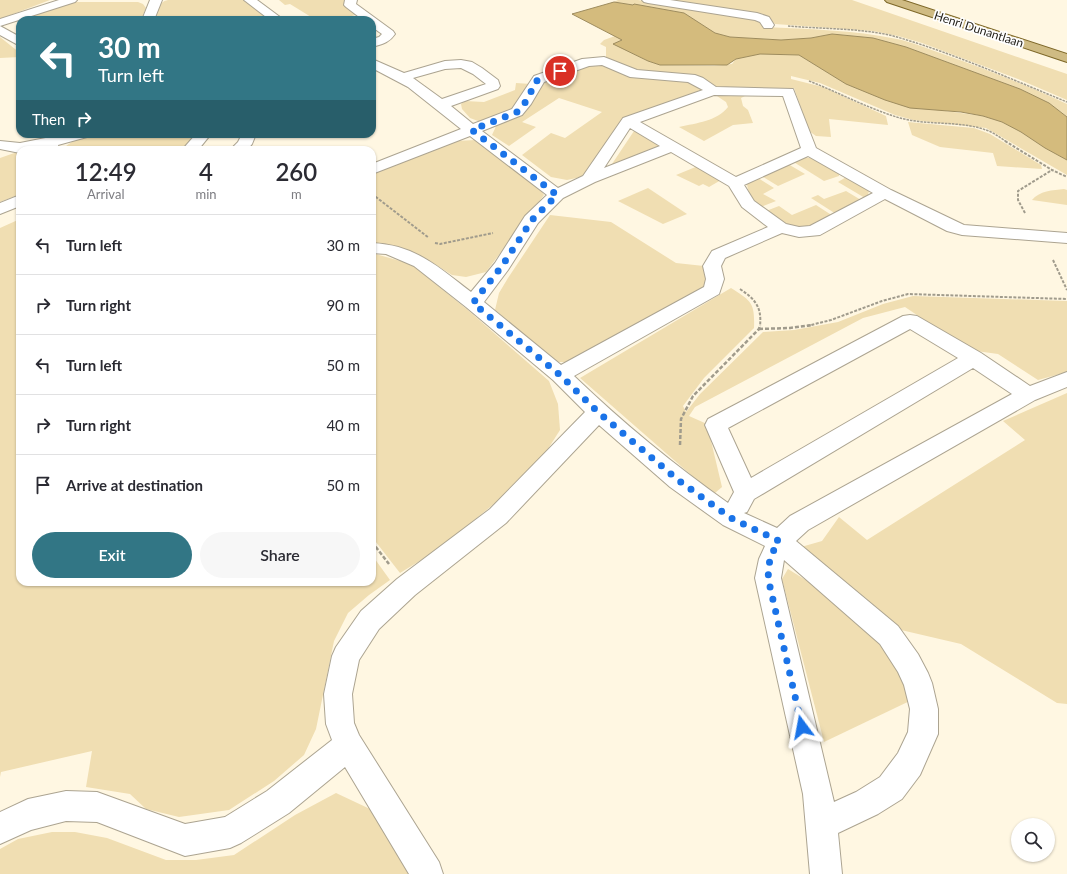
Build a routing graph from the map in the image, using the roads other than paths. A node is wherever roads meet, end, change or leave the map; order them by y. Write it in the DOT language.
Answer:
graph roads {
  1 [pos="70,0"];
  2 [pos="156,0"];
  3 [pos="250,0"];
  4 [pos="351,0"];
  5 [pos="648,0"];
  6 [pos="891,0"];
  7 [pos="921,0"];
  8 [pos="21,16"];
  9 [pos="150,16"];
  10 [pos="272,16"];
  11 [pos="365,16"];
  12 [pos="16,18"];
  13 [pos="0,23"];
  14 [pos="376,24"];
  15 [pos="768,24"];
  16 [pos="0,30"];
  17 [pos="16,40"];
  18 [pos="376,42"];
  19 [pos="1067,47"];
  20 [pos="1067,58"];
  21 [pos="376,64"];
  22 [pos="403,77"];
  23 [pos="713,91"];
  24 [pos="442,104"];
  25 [pos="628,121"];
  26 [pos="472,130"];
  27 [pos="72,138"];
  28 [pos="200,138"];
  29 [pos="0,144"];
  30 [pos="51,146"];
  31 [pos="194,146"];
  32 [pos="16,147"];
  33 [pos="671,147"];
  34 [pos="809,150"];
  35 [pos="376,167"];
  36 [pos="589,179"];
  37 [pos="735,183"];
  38 [pos="885,193"];
  39 [pos="557,195"];
  40 [pos="16,202"];
  41 [pos="0,209"];
  42 [pos="780,228"];
  43 [pos="1067,238"];
  44 [pos="376,248"];
  45 [pos="473,303"];
  46 [pos="974,358"];
  47 [pos="560,375"];
  48 [pos="1067,379"];
  49 [pos="1028,395"];
  50 [pos="598,412"];
  51 [pos="746,492"];
  52 [pos="731,518"];
  53 [pos="779,541"];
  54 [pos="349,745"];
  55 [pos="822,824"];
  56 [pos="0,828"];
  57 [pos="427,874"];
  58 [pos="826,874"];
  1 -- 8 [label="street"];
  2 -- 9 [label="street"];
  3 -- 10 [label="street"];
  4 -- 11 [label="street"];
  5 -- 15 [label="street"];
  6 -- 20 [label="main road, Henri Dunantlaan"];
  7 -- 19 [label="main road, Henri Dunantlaan"];
  12 -- 13 [label="street"];
  14 -- 18 [label="street"];
  16 -- 17 [label="street"];
  21 -- 22 [label="street"];
  22 -- 24 [label="street"];
  22 -- 24 [label="street"];
  23 -- 25 [label="street"];
  23 -- 26 [label="street"];
  23 -- 34 [label="street"];
  24 -- 26 [label="street"];
  25 -- 33 [label="street"];
  25 -- 36 [label="street"];
  26 -- 35 [label="street"];
  26 -- 39 [label="street"];
  27 -- 30 [label="street"];
  28 -- 31 [label="street"];
  29 -- 32 [label="street"];
  33 -- 36 [label="street"];
  33 -- 37 [label="street"];
  34 -- 37 [label="street"];
  34 -- 38 [label="street"];
  36 -- 39 [label="street"];
  37 -- 42 [label="street"];
  38 -- 42 [label="street"];
  38 -- 43 [label="street"];
  39 -- 45 [label="street"];
  40 -- 41 [label="street"];
  42 -- 47 [label="street"];
  44 -- 45 [label="street"];
  45 -- 47 [label="street"];
  46 -- 49 [label="street"];
  46 -- 51 [label="street"];
  46 -- 51 [label="street"];
  47 -- 50 [label="street"];
  48 -- 49 [label="street"];
  49 -- 53 [label="street"];
  50 -- 52 [label="street"];
  50 -- 54 [label="street"];
  51 -- 52 [label="street"];
  52 -- 53 [label="street"];
  53 -- 55 [label="street"];
  53 -- 55 [label="street"];
  54 -- 56 [label="street"];
  54 -- 57 [label="street"];
  55 -- 58 [label="street"];
}
